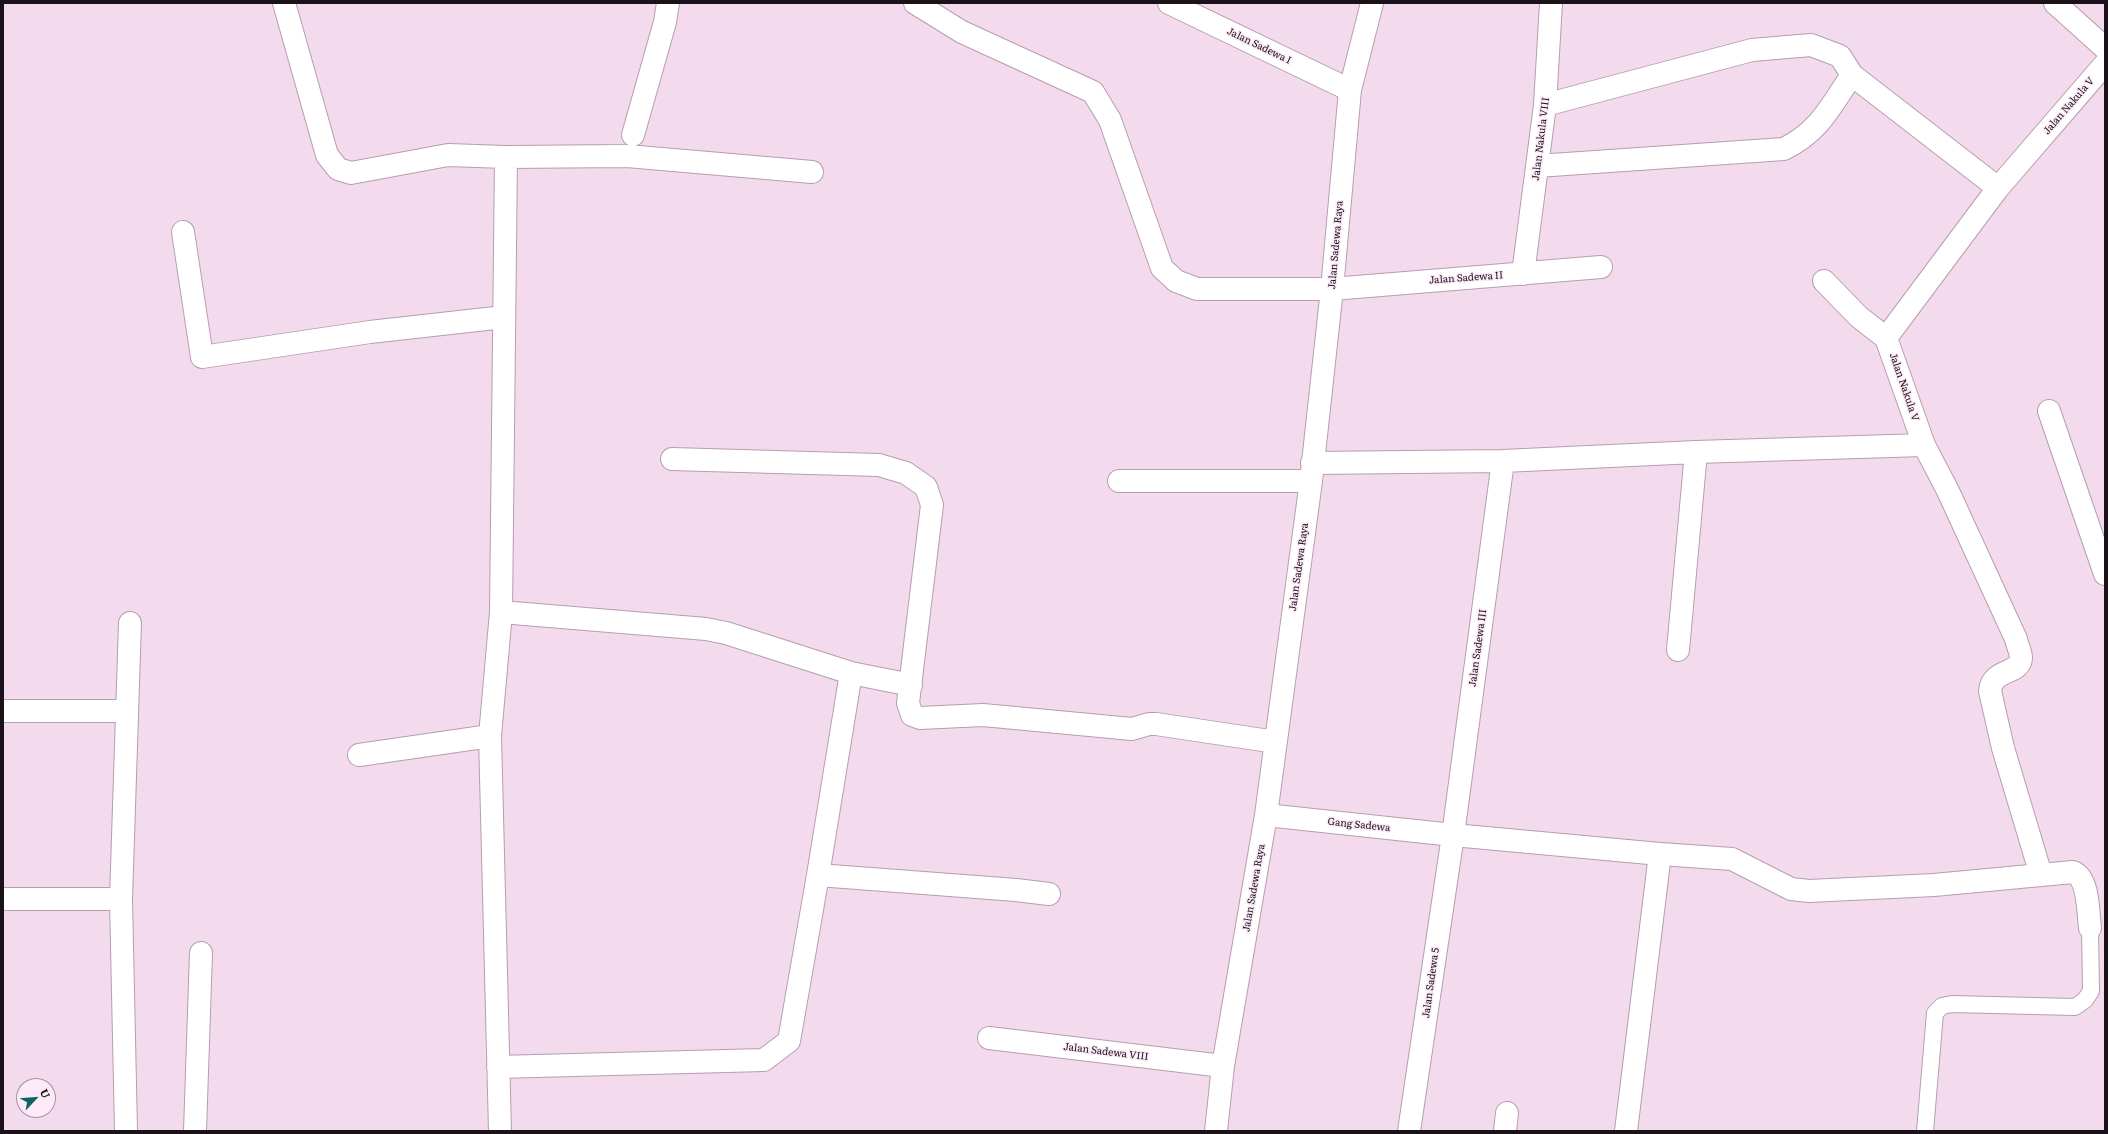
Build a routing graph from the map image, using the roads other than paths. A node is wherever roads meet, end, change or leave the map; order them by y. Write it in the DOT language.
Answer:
graph roads {
  1 [pos="284,3"];
  2 [pos="668,3"];
  3 [pos="915,3"];
  4 [pos="1169,3"];
  5 [pos="1372,3"];
  6 [pos="1551,3"];
  7 [pos="2055,3"];
  8 [pos="2105,48"];
  9 [pos="2105,64"];
  10 [pos="1852,75"];
  11 [pos="1350,90"];
  12 [pos="1545,105"];
  13 [pos="633,135"];
  14 [pos="506,157"];
  15 [pos="1537,166"];
  16 [pos="812,172"];
  17 [pos="1998,188"];
  18 [pos="183,232"];
  19 [pos="1601,267"];
  20 [pos="1523,274"];
  21 [pos="1824,281"];
  22 [pos="1332,289"];
  23 [pos="504,317"];
  24 [pos="1886,338"];
  25 [pos="2049,411"];
  26 [pos="1924,445"];
  27 [pos="1696,452"];
  28 [pos="672,459"];
  29 [pos="1503,461"];
  30 [pos="1311,472"];
  31 [pos="1119,481"];
  32 [pos="2105,574"];
  33 [pos="501,612"];
  34 [pos="130,623"];
  35 [pos="1678,650"];
  36 [pos="851,673"];
  37 [pos="911,685"];
  38 [pos="3,711"];
  39 [pos="126,711"];
  40 [pos="490,736"];
  41 [pos="1276,742"];
  42 [pos="359,756"];
  43 [pos="1266,816"];
  44 [pos="1452,835"];
  45 [pos="1660,854"];
  46 [pos="818,875"];
  47 [pos="2041,875"];
  48 [pos="1049,894"];
  49 [pos="3,899"];
  50 [pos="121,899"];
  51 [pos="2090,928"];
  52 [pos="201,953"];
  53 [pos="989,1038"];
  54 [pos="1223,1066"];
  55 [pos="498,1067"];
  56 [pos="126,1131"];
  57 [pos="195,1131"];
  58 [pos="500,1131"];
  59 [pos="1216,1131"];
  60 [pos="1409,1131"];
  61 [pos="1626,1131"];
  62 [pos="1924,1131"];
  1 -- 14 [label="street"];
  2 -- 13 [label="street"];
  3 -- 22 [label="street, Jalan Sadewa II"];
  4 -- 11 [label="street, Jalan Sadewa I"];
  5 -- 11 [label="street, Jalan Sadewa Raya"];
  6 -- 12 [label="street, Jalan Nakula VIII"];
  7 -- 8 [label="street"];
  9 -- 17 [label="street, Jalan Nakula V"];
  10 -- 12 [label="street"];
  10 -- 15 [label="street"];
  10 -- 17 [label="street"];
  11 -- 22 [label="street, Jalan Sadewa Raya"];
  12 -- 15 [label="street, Jalan Nakula VIII"];
  14 -- 16 [label="street"];
  14 -- 23 [label="street"];
  15 -- 20 [label="street, Jalan Nakula VIII"];
  17 -- 24 [label="street, Jalan Nakula V"];
  18 -- 23 [label="street"];
  19 -- 20 [label="street, Jalan Sadewa II"];
  20 -- 22 [label="street, Jalan Sadewa II"];
  21 -- 24 [label="street"];
  22 -- 30 [label="street, Jalan Sadewa Raya"];
  23 -- 33 [label="street"];
  24 -- 26 [label="street, Jalan Nakula V"];
  25 -- 32 [label="street"];
  26 -- 27 [label="street"];
  26 -- 47 [label="street, Jalan Nakula V"];
  27 -- 29 [label="street"];
  27 -- 35 [label="street"];
  28 -- 37 [label="street"];
  29 -- 30 [label="street"];
  29 -- 44 [label="street, Jalan Sadewa III"];
  30 -- 31 [label="street"];
  30 -- 41 [label="street, Jalan Sadewa Raya"];
  33 -- 36 [label="street"];
  33 -- 40 [label="street"];
  34 -- 39 [label="street"];
  36 -- 37 [label="street"];
  36 -- 46 [label="street"];
  37 -- 41 [label="street"];
  38 -- 39 [label="street"];
  39 -- 50 [label="street"];
  40 -- 42 [label="street"];
  40 -- 55 [label="street"];
  41 -- 43 [label="street, Jalan Sadewa Raya"];
  43 -- 44 [label="street, Gang Sadewa"];
  43 -- 54 [label="street, Jalan Sadewa Raya"];
  44 -- 45 [label="street, Gang Sadewa"];
  44 -- 60 [label="street, Jalan Sadewa 5"];
  45 -- 47 [label="street, Gang Sadewa"];
  45 -- 61 [label="street"];
  46 -- 48 [label="street"];
  46 -- 55 [label="street"];
  47 -- 51 [label="street, Gang Sadewa"];
  49 -- 50 [label="street"];
  50 -- 56 [label="street"];
  51 -- 62 [label="lane"];
  52 -- 57 [label="street"];
  53 -- 54 [label="street, Jalan Sadewa VIII"];
  54 -- 59 [label="street, Jalan Sadewa Raya"];
  55 -- 58 [label="street"];
}
